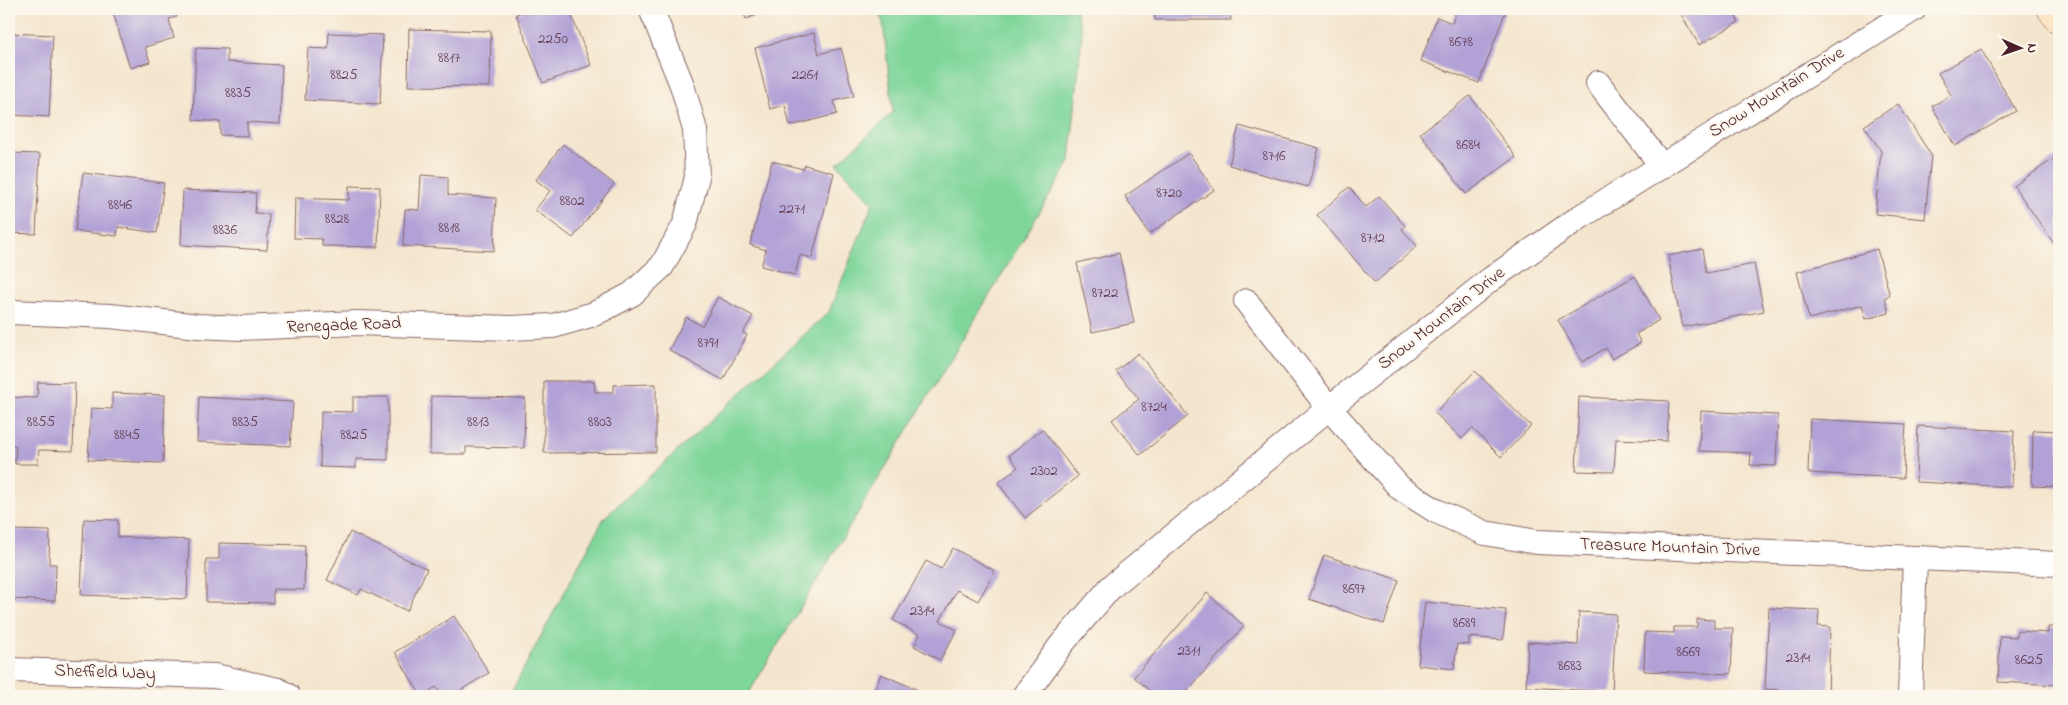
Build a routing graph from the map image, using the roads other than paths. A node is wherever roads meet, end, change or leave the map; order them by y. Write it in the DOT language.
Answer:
graph roads {
  1 [pos="651,9"];
  2 [pos="1914,9"];
  3 [pos="2052,9"];
  4 [pos="2059,20"];
  5 [pos="1598,84"];
  6 [pos="1661,165"];
  7 [pos="1246,301"];
  8 [pos="9,312"];
  9 [pos="1329,408"];
  10 [pos="1914,558"];
  11 [pos="2059,564"];
  12 [pos="9,670"];
  13 [pos="288,696"];
  14 [pos="1024,696"];
  15 [pos="1910,696"];
  1 -- 8 [label="street, Renegade Road"];
  2 -- 6 [label="street, Snow Mountain Drive"];
  3 -- 4 [label="street"];
  5 -- 6 [label="street"];
  6 -- 9 [label="street, Snow Mountain Drive"];
  7 -- 9 [label="street, Treasure Mountain Drive"];
  9 -- 10 [label="street, Treasure Mountain Drive"];
  9 -- 14 [label="street, Snow Mountain Drive"];
  10 -- 11 [label="street, Treasure Mountain Drive"];
  10 -- 15 [label="street"];
  12 -- 13 [label="street, Sheffield Way"];
}
